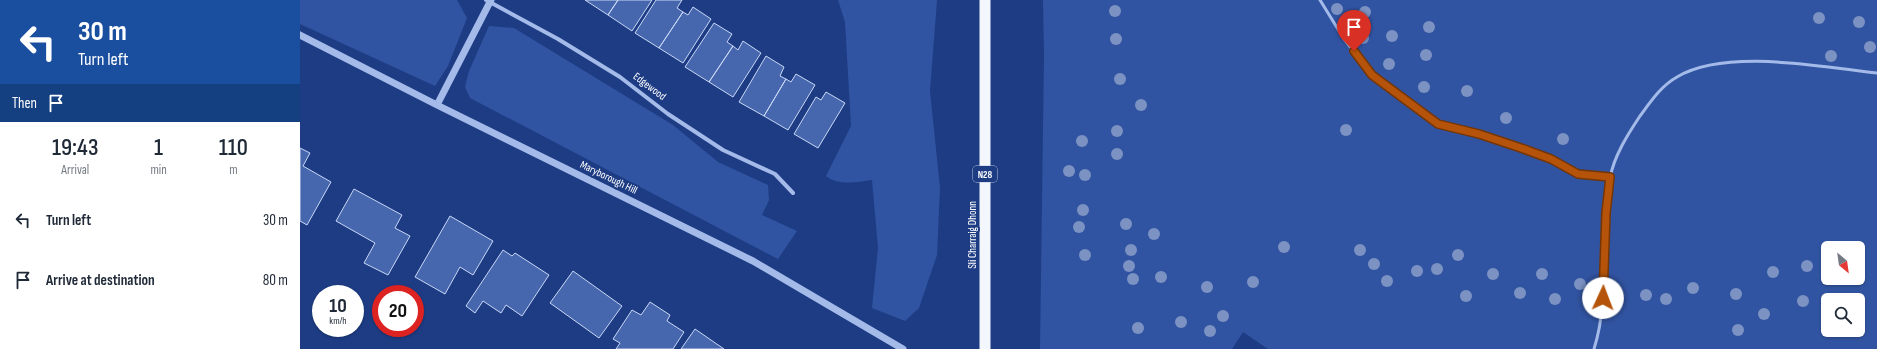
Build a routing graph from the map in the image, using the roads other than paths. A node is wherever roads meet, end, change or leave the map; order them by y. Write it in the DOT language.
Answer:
graph roads {
  1 [pos="985,0"];
  2 [pos="1320,0"];
  3 [pos="489,1"];
  4 [pos="300,35"];
  5 [pos="1877,73"];
  6 [pos="437,105"];
  7 [pos="1610,177"];
  8 [pos="793,193"];
  9 [pos="902,349"];
  10 [pos="985,349"];
  11 [pos="1594,349"];
  1 -- 10 [label="highway, Sli Charraig Dhonn / N28"];
  2 -- 7 [label="lane"];
  3 -- 6 [label="street"];
  3 -- 8 [label="street, Edgewood"];
  4 -- 6 [label="street, Maryborough Hill"];
  5 -- 7 [label="lane"];
  6 -- 9 [label="street, Maryborough Hill"];
  7 -- 11 [label="lane"];
}
